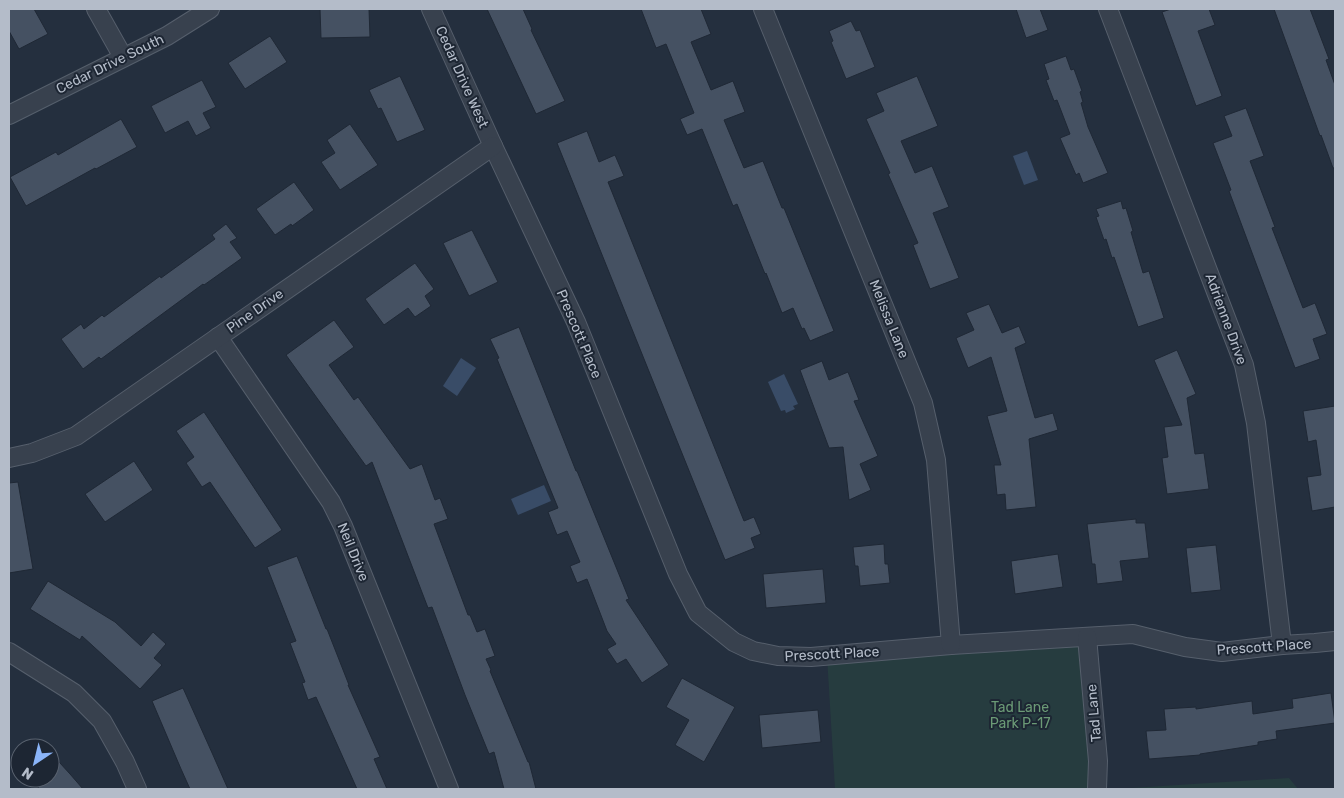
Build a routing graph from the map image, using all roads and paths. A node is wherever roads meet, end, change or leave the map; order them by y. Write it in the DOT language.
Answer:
graph roads {
  1 [pos="96,9"];
  2 [pos="210,9"];
  3 [pos="431,9"];
  4 [pos="763,9"];
  5 [pos="1108,9"];
  6 [pos="123,57"];
  7 [pos="9,115"];
  8 [pos="493,146"];
  9 [pos="218,338"];
  10 [pos="9,458"];
  11 [pos="1087,637"];
  12 [pos="1335,641"];
  13 [pos="951,645"];
  14 [pos="1282,645"];
  15 [pos="9,652"];
  16 [pos="137,789"];
  17 [pos="448,789"];
  18 [pos="1097,789"];
  1 -- 6 [label="street"];
  2 -- 6 [label="street, Cedar Drive South"];
  3 -- 8 [label="street, Cedar Drive West"];
  4 -- 13 [label="street, Melissa Lane"];
  5 -- 14 [label="street, Adrienne Drive"];
  6 -- 7 [label="street, Cedar Drive South"];
  8 -- 9 [label="street, Pine Drive"];
  8 -- 13 [label="street, Prescott Place"];
  9 -- 10 [label="street, Pine Drive"];
  9 -- 17 [label="street, Neil Drive"];
  11 -- 13 [label="street, Prescott Place"];
  11 -- 14 [label="street, Prescott Place"];
  11 -- 18 [label="street, Tad Lane"];
  12 -- 14 [label="street, Prescott Place"];
  15 -- 16 [label="street"];
}
